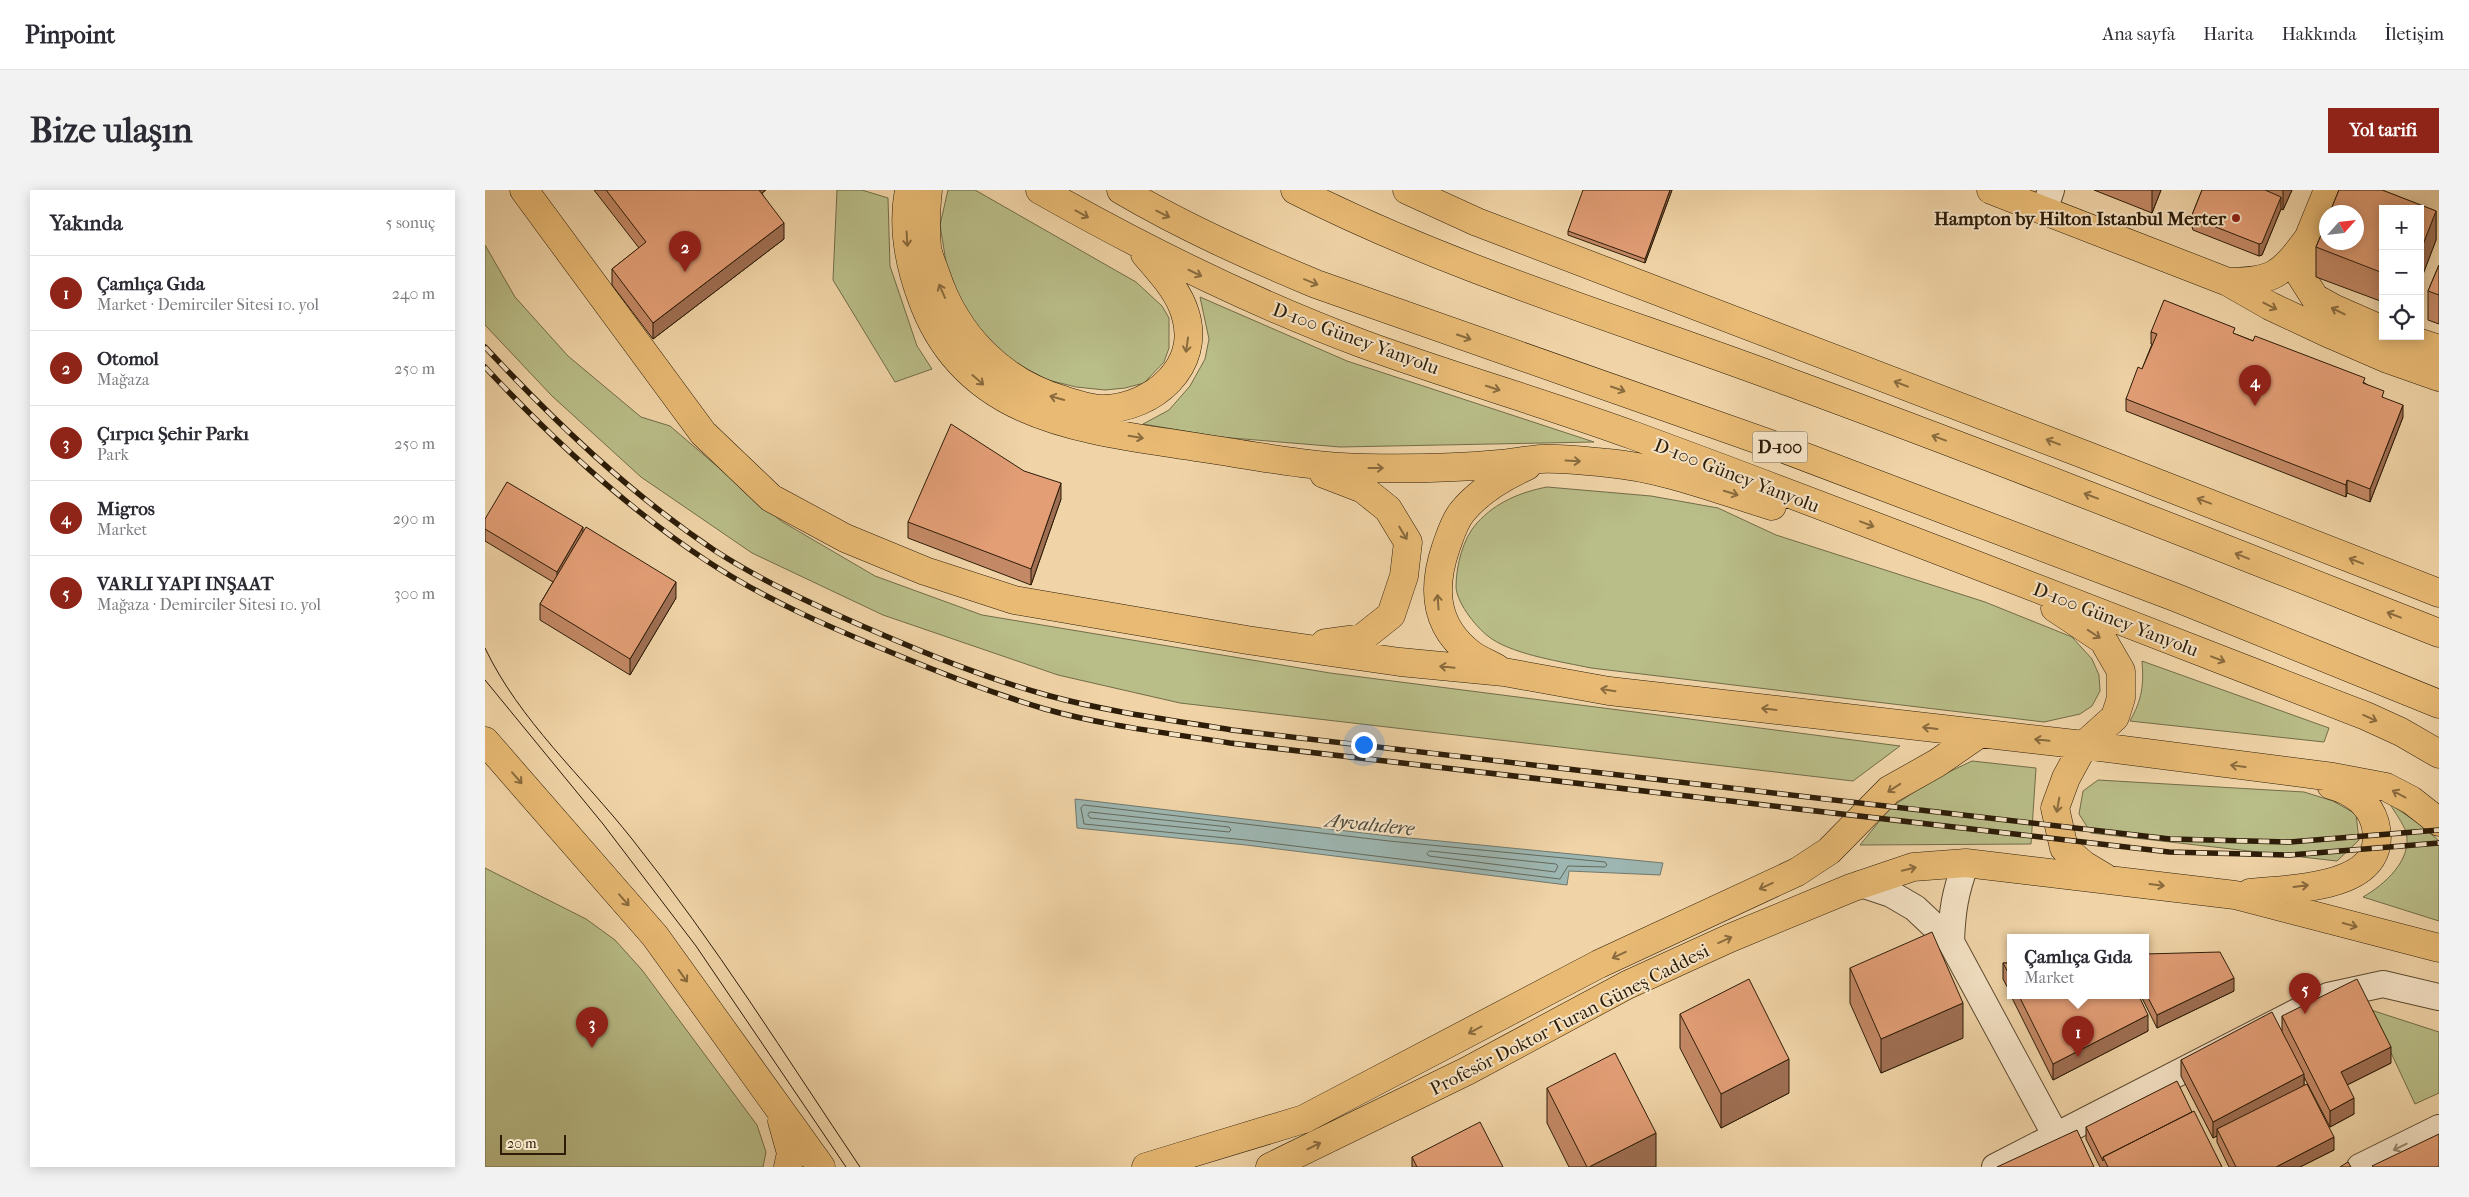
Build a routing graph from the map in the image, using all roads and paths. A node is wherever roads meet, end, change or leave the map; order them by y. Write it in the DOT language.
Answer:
graph roads {
  1 [pos="524,190"];
  2 [pos="909,190"];
  3 [pos="928,190"];
  4 [pos="1039,190"];
  5 [pos="1121,190"];
  6 [pos="1295,190"];
  7 [pos="1407,190"];
  8 [pos="1991,190"];
  9 [pos="2328,190"];
  10 [pos="2047,201"];
  11 [pos="2308,239"];
  12 [pos="1135,244"];
  13 [pos="2228,282"];
  14 [pos="2379,328"];
  15 [pos="2392,347"];
  16 [pos="2439,349"];
  17 [pos="2439,378"];
  18 [pos="2439,398"];
  19 [pos="1540,459"];
  20 [pos="1292,462"];
  21 [pos="1821,507"];
  22 [pos="2010,578"];
  23 [pos="2437,592"];
  24 [pos="2439,633"];
  25 [pos="1247,640"];
  26 [pos="1504,672"];
  27 [pos="2439,704"];
  28 [pos="1979,734"];
  29 [pos="485,741"];
  30 [pos="2084,745"];
  31 [pos="2439,754"];
  32 [pos="2287,772"];
  33 [pos="2439,822"];
  34 [pos="1966,863"];
  35 [pos="2109,880"];
  36 [pos="1861,884"];
  37 [pos="2235,895"];
  38 [pos="1951,942"];
  39 [pos="2439,948"];
  40 [pos="2439,997"];
  41 [pos="780,1110"];
  42 [pos="2439,1128"];
  43 [pos="2056,1136"];
  44 [pos="788,1167"];
  45 [pos="821,1167"];
  46 [pos="1146,1167"];
  47 [pos="1270,1167"];
  48 [pos="1995,1167"];
  49 [pos="2360,1167"];
  1 -- 25 [label="main road"];
  2 -- 20 [label="main road, one-way"];
  12 -- 3 [label="main road, one-way"];
  4 -- 12 [label="main road, D-100 Güney Yanyolu, one-way"];
  5 -- 27 [label="main road, D-100, one-way"];
  24 -- 6 [label="main road, one-way"];
  23 -- 7 [label="main road, one-way"];
  8 -- 10 [label="main road"];
  9 -- 11 [label="main road"];
  10 -- 13 [label="main road"];
  11 -- 13 [label="main road"];
  14 -- 11 [label="main road, one-way"];
  12 -- 21 [label="main road, D-100 Güney Yanyolu, one-way"];
  13 -- 15 [label="main road, one-way"];
  15 -- 16 [label="main road"];
  15 -- 17 [label="main road"];
  15 -- 18 [label="main road"];
  20 -- 19 [label="main road, one-way"];
  19 -- 21 [label="main road, one-way"];
  26 -- 19 [label="main road, one-way"];
  20 -- 25 [label="main road, one-way"];
  21 -- 22 [label="main road, D-100 Güney Yanyolu, one-way"];
  22 -- 30 [label="main road, one-way"];
  22 -- 31 [label="main road, D-100 Güney Yanyolu, one-way"];
  26 -- 25 [label="main road, one-way"];
  28 -- 26 [label="main road, one-way"];
  30 -- 28 [label="main road, one-way"];
  28 -- 46 [label="main road, one-way"];
  29 -- 41 [label="main road, one-way"];
  32 -- 30 [label="main road, one-way"];
  30 -- 35 [label="main road, one-way"];
  33 -- 32 [label="main road, one-way"];
  37 -- 32 [label="main road, one-way"];
  34 -- 35 [label="main road, Profesör Doktor Turan Güneş Caddesi"];
  36 -- 34 [label="main road, Profesör Doktor Turan Güneş Caddesi, one-way"];
  34 -- 38 [label="street"];
  35 -- 37 [label="main road, Profesör Doktor Turan Güneş Caddesi, one-way"];
  36 -- 38 [label="street"];
  47 -- 36 [label="main road, Profesör Doktor Turan Güneş Caddesi, one-way"];
  37 -- 39 [label="main road, one-way"];
  38 -- 43 [label="street"];
  40 -- 43 [label="street"];
  41 -- 44 [label="main road"];
  41 -- 45 [label="main road"];
  42 -- 49 [label="street, one-way"];
  43 -- 48 [label="street"];
}
